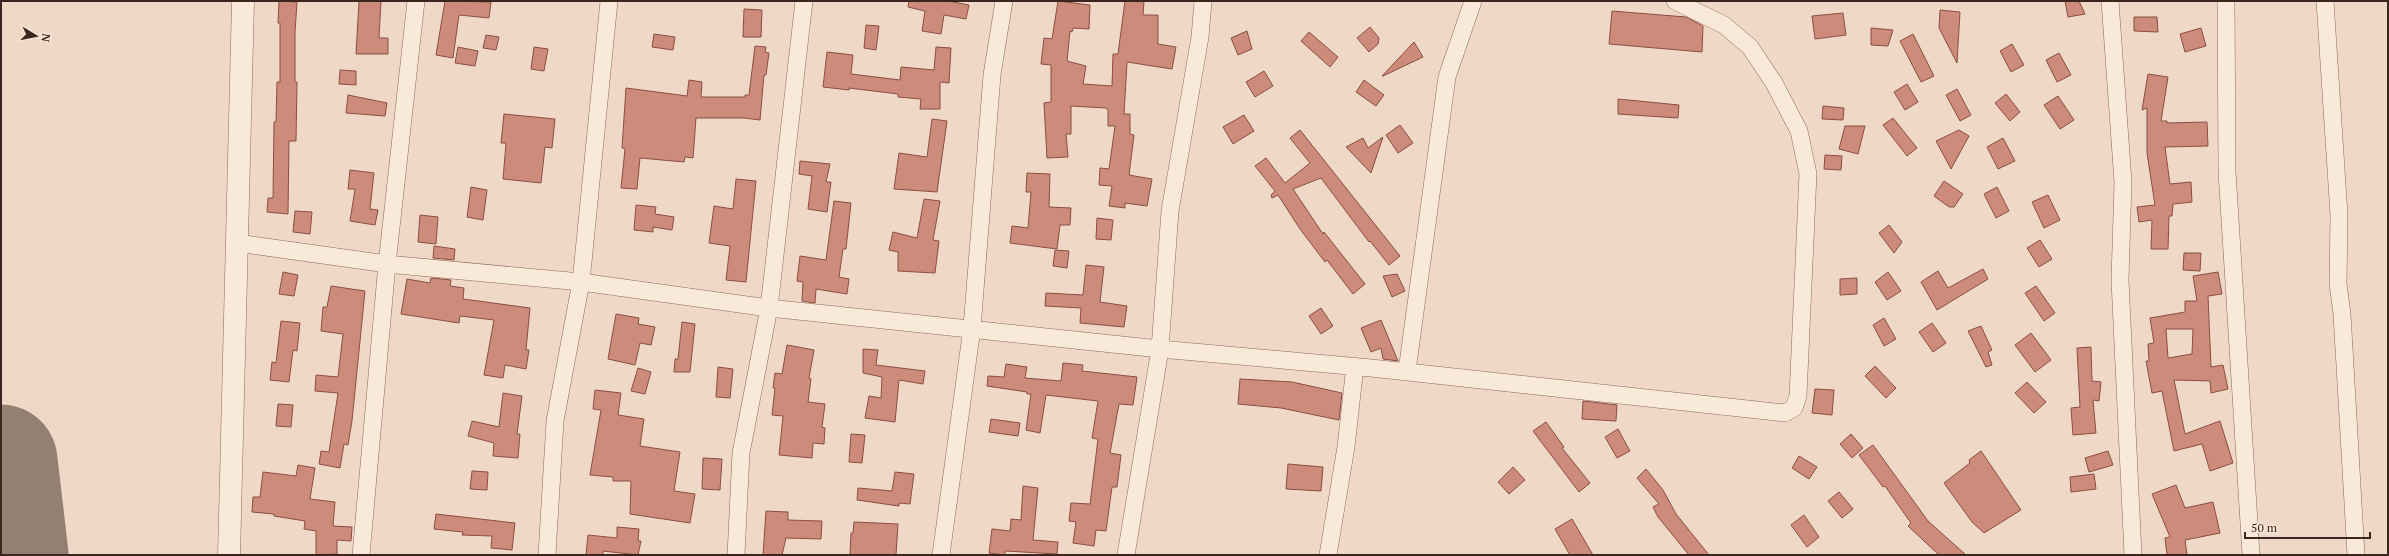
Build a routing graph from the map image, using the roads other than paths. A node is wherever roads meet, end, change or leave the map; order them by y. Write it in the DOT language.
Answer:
graph roads {
  1 [pos="243,1"];
  2 [pos="416,1"];
  3 [pos="609,1"];
  4 [pos="804,1"];
  5 [pos="1004,1"];
  6 [pos="1203,1"];
  7 [pos="1474,1"];
  8 [pos="1675,1"];
  9 [pos="2110,1"];
  10 [pos="2226,1"];
  11 [pos="2325,1"];
  12 [pos="237,243"];
  13 [pos="387,264"];
  14 [pos="581,282"];
  15 [pos="769,308"];
  16 [pos="972,328"];
  17 [pos="1160,349"];
  18 [pos="1356,366"];
  19 [pos="1407,372"];
  20 [pos="229,555"];
  21 [pos="361,555"];
  22 [pos="547,555"];
  23 [pos="736,555"];
  24 [pos="941,555"];
  25 [pos="1126,555"];
  26 [pos="1328,555"];
  27 [pos="2133,555"];
  28 [pos="2251,555"];
  29 [pos="2356,555"];
  1 -- 12 [label="street"];
  2 -- 13 [label="street"];
  3 -- 14 [label="street"];
  4 -- 15 [label="street"];
  5 -- 16 [label="street"];
  6 -- 17 [label="street"];
  7 -- 19 [label="street"];
  8 -- 19 [label="street"];
  9 -- 27 [label="street"];
  10 -- 28 [label="street"];
  11 -- 29 [label="street"];
  12 -- 13 [label="street"];
  12 -- 20 [label="street"];
  13 -- 14 [label="street"];
  13 -- 21 [label="street"];
  14 -- 15 [label="street"];
  14 -- 22 [label="street"];
  15 -- 16 [label="street"];
  15 -- 23 [label="street"];
  16 -- 17 [label="street"];
  16 -- 24 [label="street"];
  17 -- 18 [label="street"];
  17 -- 25 [label="street"];
  18 -- 19 [label="street"];
  18 -- 26 [label="street"];
}
